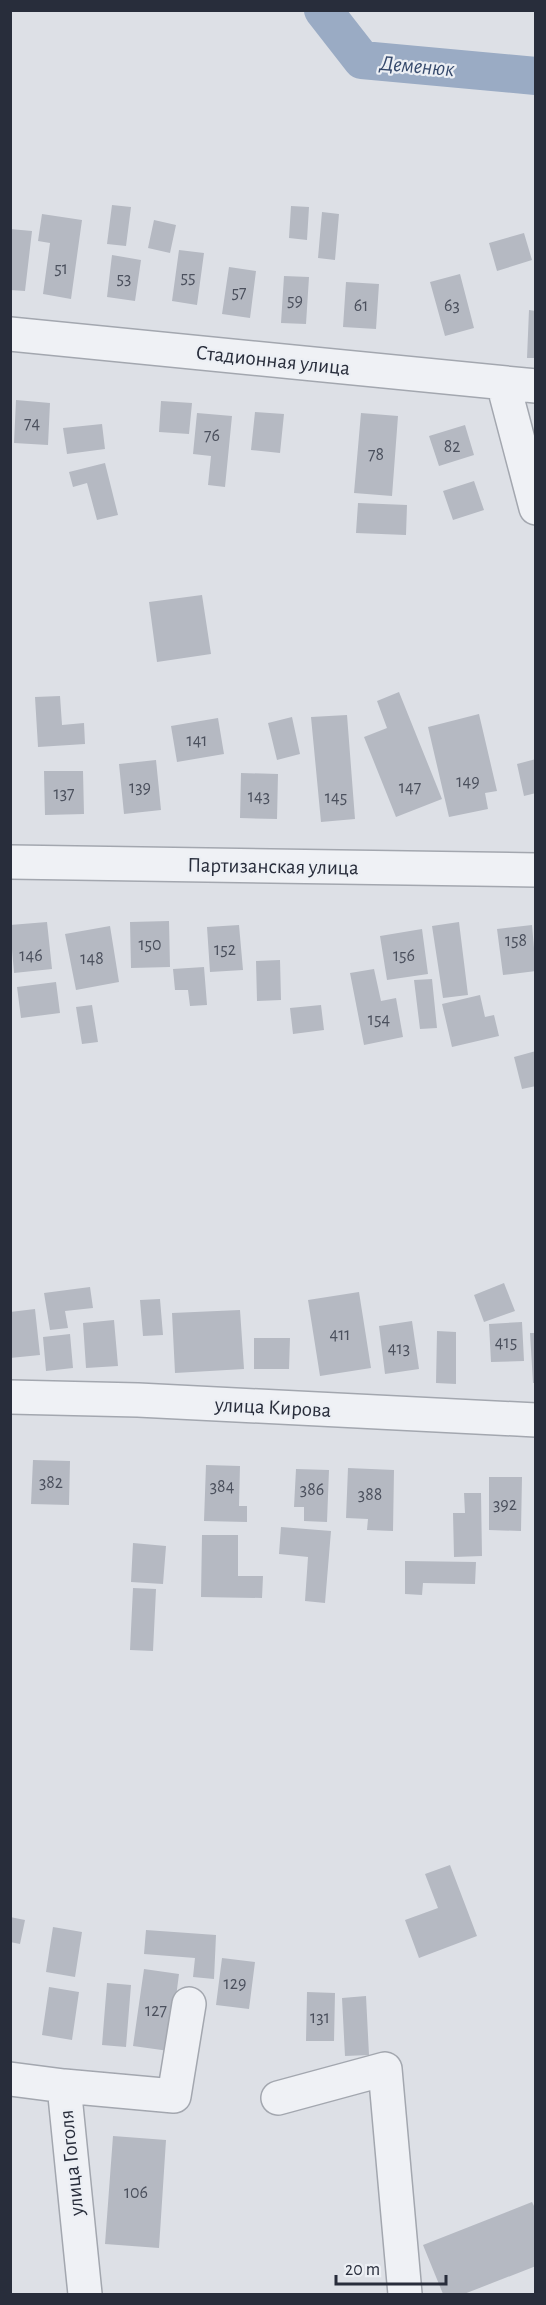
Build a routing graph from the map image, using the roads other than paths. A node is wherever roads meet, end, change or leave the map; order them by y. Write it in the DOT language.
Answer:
graph roads {
  1 [pos="10,334"];
  2 [pos="503,384"];
  3 [pos="536,386"];
  4 [pos="536,508"];
  5 [pos="10,862"];
  6 [pos="536,870"];
  7 [pos="10,1397"];
  8 [pos="536,1420"];
  9 [pos="189,2004"];
  10 [pos="10,2079"];
  11 [pos="64,2086"];
  12 [pos="278,2098"];
  13 [pos="85,2295"];
  14 [pos="405,2295"];
  1 -- 2 [label="street, Стадионная улица"];
  2 -- 3 [label="street, Стадионная улица"];
  2 -- 4 [label="street"];
  5 -- 6 [label="street, Партизанская улица"];
  7 -- 8 [label="street, улица Кирова"];
  9 -- 11 [label="street"];
  10 -- 11 [label="street, улица Гоголя"];
  11 -- 13 [label="street, улица Гоголя"];
  12 -- 14 [label="street"];
}
